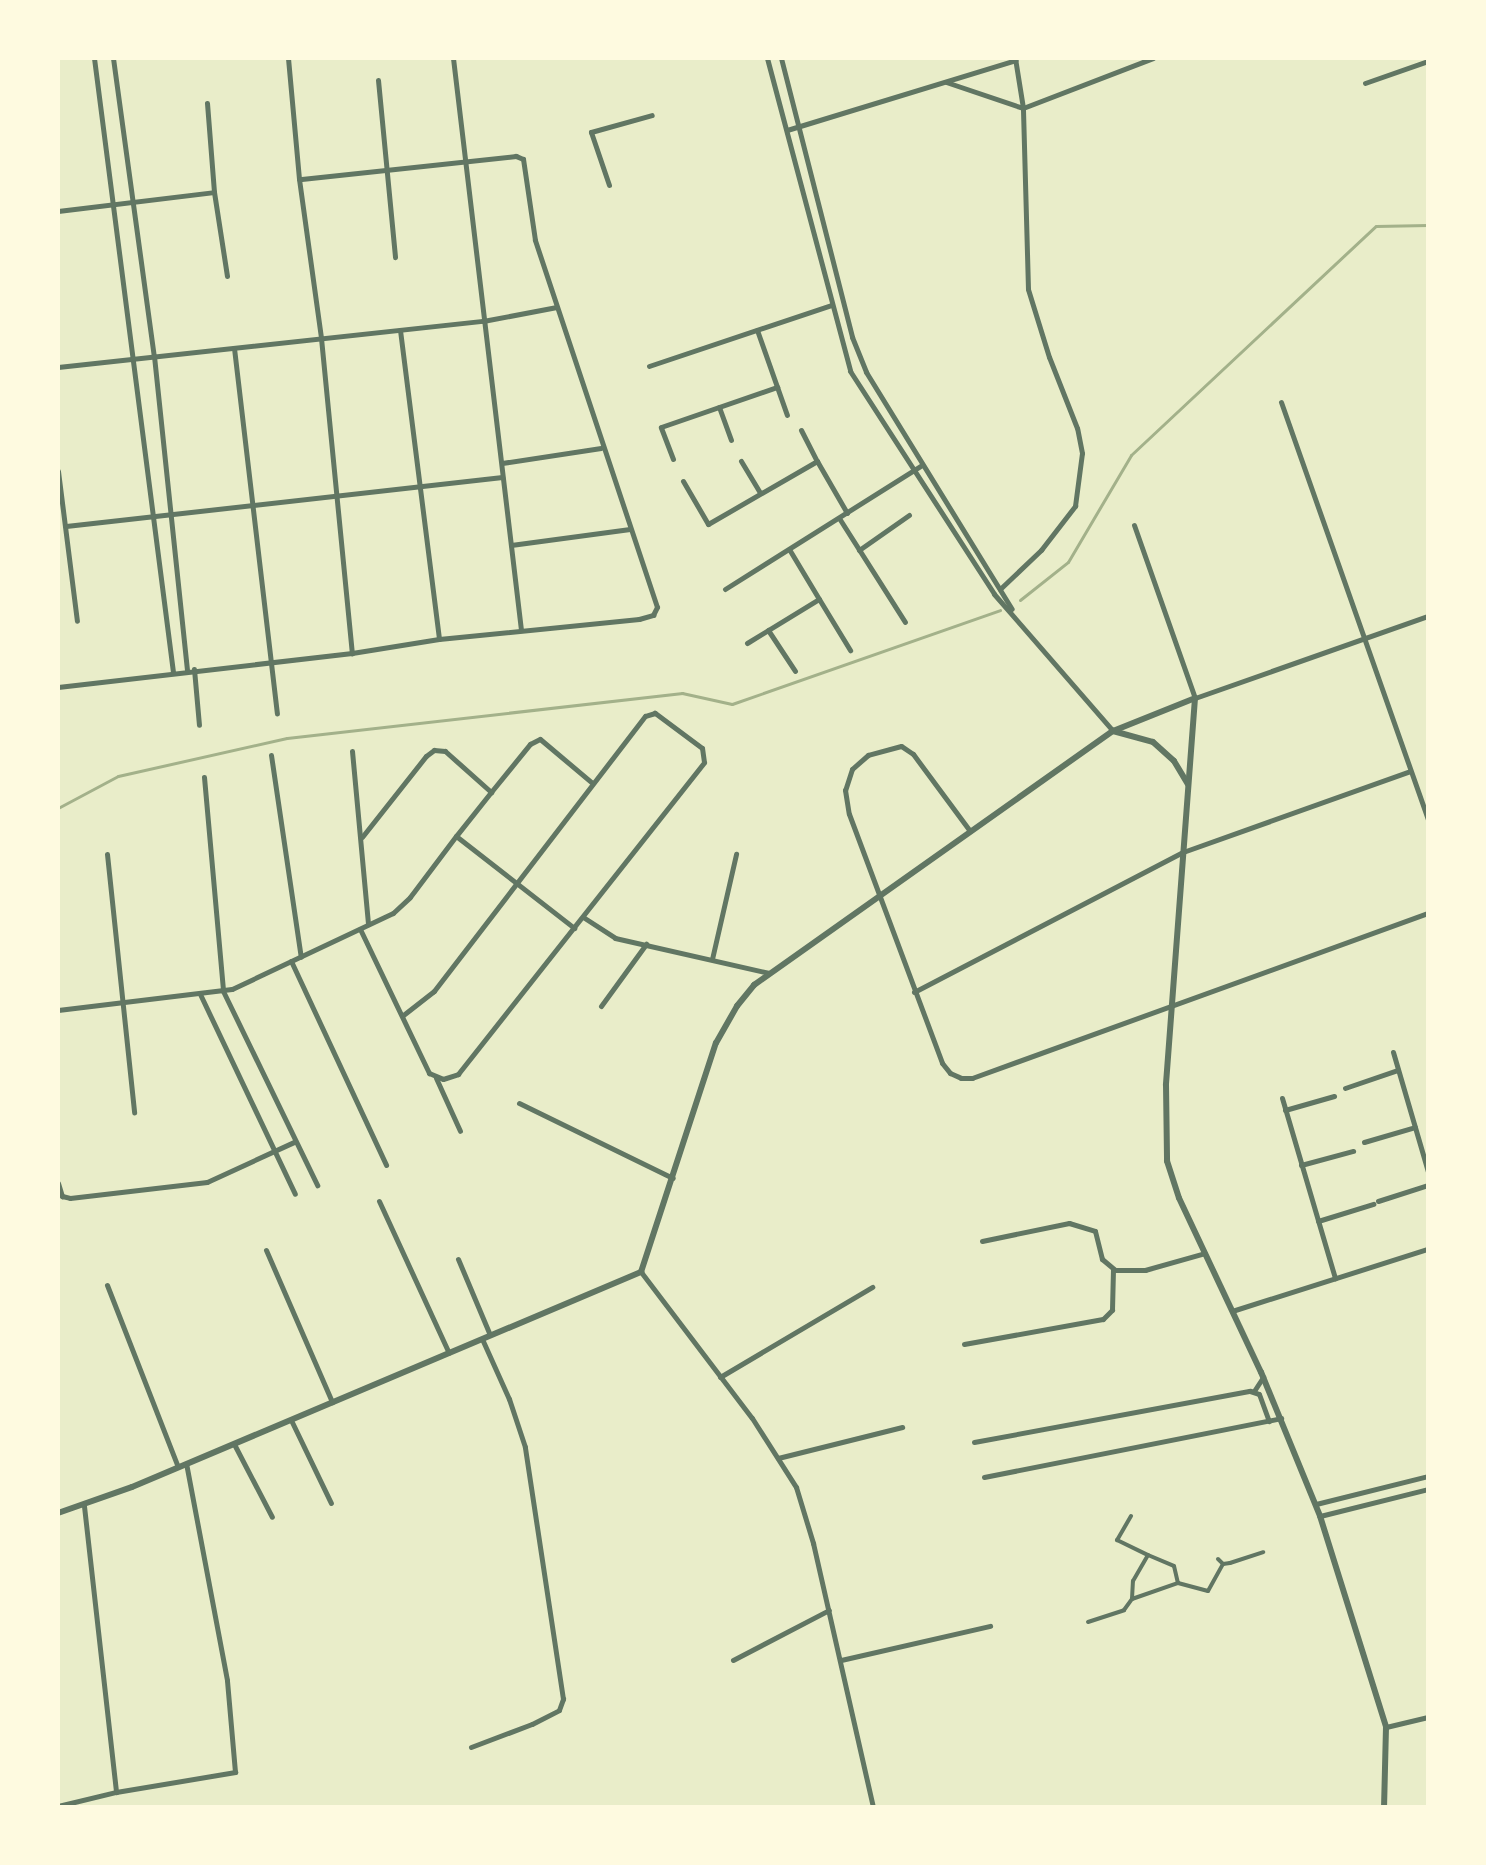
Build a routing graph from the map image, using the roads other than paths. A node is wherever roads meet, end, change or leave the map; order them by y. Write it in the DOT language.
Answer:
graph roads {
  1 [pos="94,58"];
  2 [pos="113,58"];
  3 [pos="288,58"];
  4 [pos="453,58"];
  5 [pos="767,58"];
  6 [pos="781,58"];
  7 [pos="1153,58"];
  8 [pos="1016,59"];
  9 [pos="1428,61"];
  10 [pos="378,80"];
  11 [pos="945,81"];
  12 [pos="1365,83"];
  13 [pos="207,103"];
  14 [pos="1023,108"];
  15 [pos="652,115"];
  16 [pos="799,127"];
  17 [pos="787,130"];
  18 [pos="467,161"];
  19 [pos="386,170"];
  20 [pos="299,179"];
  21 [pos="609,185"];
  22 [pos="214,192"];
  23 [pos="131,202"];
  24 [pos="113,204"];
  25 [pos="58,211"];
  26 [pos="395,257"];
  27 [pos="227,276"];
  28 [pos="831,305"];
  29 [pos="557,307"];
  30 [pos="483,321"];
  31 [pos="400,330"];
  32 [pos="757,330"];
  33 [pos="321,338"];
  34 [pos="234,348"];
  35 [pos="154,356"];
  36 [pos="134,358"];
  37 [pos="649,366"];
  38 [pos="58,367"];
  39 [pos="777,387"];
  40 [pos="1281,402"];
  41 [pos="719,407"];
  42 [pos="787,415"];
  43 [pos="801,430"];
  44 [pos="731,440"];
  45 [pos="601,448"];
  46 [pos="673,459"];
  47 [pos="741,461"];
  48 [pos="817,461"];
  49 [pos="502,463"];
  50 [pos="922,465"];
  51 [pos="58,471"];
  52 [pos="913,472"];
  53 [pos="502,477"];
  54 [pos="683,481"];
  55 [pos="419,485"];
  56 [pos="760,493"];
  57 [pos="332,495"];
  58 [pos="253,503"];
  59 [pos="847,513"];
  60 [pos="169,515"];
  61 [pos="909,515"];
  62 [pos="152,518"];
  63 [pos="839,518"];
  64 [pos="1134,525"];
  65 [pos="66,526"];
  66 [pos="630,529"];
  67 [pos="511,545"];
  68 [pos="789,549"];
  69 [pos="859,550"];
  70 [pos="1002,588"];
  71 [pos="725,589"];
  72 [pos="994,594"];
  73 [pos="819,599"];
  74 [pos="1014,614"];
  75 [pos="1428,616"];
  76 [pos="77,621"];
  77 [pos="905,622"];
  78 [pos="521,630"];
  79 [pos="768,630"];
  80 [pos="1365,637"];
  81 [pos="439,639"];
  82 [pos="747,643"];
  83 [pos="850,650"];
  84 [pos="352,653"];
  85 [pos="272,662"];
  86 [pos="191,670"];
  87 [pos="795,671"];
  88 [pos="173,672"];
  89 [pos="58,687"];
  90 [pos="1195,698"];
  91 [pos="277,713"];
  92 [pos="199,725"];
  93 [pos="1113,731"];
  94 [pos="352,751"];
  95 [pos="271,755"];
  96 [pos="1410,771"];
  97 [pos="204,777"];
  98 [pos="591,782"];
  99 [pos="1188,784"];
  100 [pos="491,792"];
  101 [pos="1428,820"];
  102 [pos="970,831"];
  103 [pos="456,836"];
  104 [pos="362,837"];
  105 [pos="1183,852"];
  106 [pos="107,854"];
  107 [pos="736,854"];
  108 [pos="516,882"];
  109 [pos="878,894"];
  110 [pos="1428,913"];
  111 [pos="583,917"];
  112 [pos="368,924"];
  113 [pos="574,928"];
  114 [pos="360,929"];
  115 [pos="646,944"];
  116 [pos="301,957"];
  117 [pos="712,959"];
  118 [pos="291,961"];
  119 [pos="769,973"];
  120 [pos="223,991"];
  121 [pos="914,992"];
  122 [pos="200,994"];
  123 [pos="124,1002"];
  124 [pos="601,1006"];
  125 [pos="1172,1006"];
  126 [pos="58,1010"];
  127 [pos="403,1015"];
  128 [pos="1393,1052"];
  129 [pos="1398,1070"];
  130 [pos="436,1078"];
  131 [pos="1345,1088"];
  132 [pos="1334,1096"];
  133 [pos="1282,1098"];
  134 [pos="519,1103"];
  135 [pos="1285,1110"];
  136 [pos="134,1113"];
  137 [pos="1415,1127"];
  138 [pos="460,1131"];
  139 [pos="294,1142"];
  140 [pos="1364,1142"];
  141 [pos="274,1151"];
  142 [pos="1353,1151"];
  143 [pos="386,1165"];
  144 [pos="1301,1165"];
  145 [pos="1428,1172"];
  146 [pos="674,1178"];
  147 [pos="58,1183"];
  148 [pos="317,1185"];
  149 [pos="1428,1185"];
  150 [pos="295,1194"];
  151 [pos="379,1201"];
  152 [pos="1318,1221"];
  153 [pos="982,1241"];
  154 [pos="1428,1249"];
  155 [pos="266,1250"];
  156 [pos="1205,1253"];
  157 [pos="458,1259"];
  158 [pos="1113,1269"];
  159 [pos="641,1272"];
  160 [pos="1335,1278"];
  161 [pos="107,1285"];
  162 [pos="872,1287"];
  163 [pos="1232,1311"];
  164 [pos="490,1335"];
  165 [pos="482,1339"];
  166 [pos="964,1344"];
  167 [pos="449,1353"];
  168 [pos="720,1377"];
  169 [pos="1263,1377"];
  170 [pos="1254,1391"];
  171 [pos="332,1402"];
  172 [pos="1281,1418"];
  173 [pos="291,1420"];
  174 [pos="1269,1421"];
  175 [pos="902,1427"];
  176 [pos="974,1442"];
  177 [pos="234,1444"];
  178 [pos="778,1458"];
  179 [pos="182,1465"];
  180 [pos="1428,1476"];
  181 [pos="984,1477"];
  182 [pos="1428,1489"];
  183 [pos="331,1503"];
  184 [pos="1316,1504"];
  185 [pos="84,1506"];
  186 [pos="58,1513"];
  187 [pos="1131,1516"];
  188 [pos="1320,1516"];
  189 [pos="272,1517"];
  190 [pos="1263,1552"];
  191 [pos="1148,1555"];
  192 [pos="1218,1559"];
  193 [pos="1223,1564"];
  194 [pos="1178,1583"];
  195 [pos="1132,1599"];
  196 [pos="829,1610"];
  197 [pos="1088,1622"];
  198 [pos="990,1626"];
  199 [pos="733,1660"];
  200 [pos="841,1660"];
  201 [pos="1428,1717"];
  202 [pos="1386,1727"];
  203 [pos="471,1747"];
  204 [pos="116,1792"];
  205 [pos="58,1806"];
  206 [pos="873,1807"];
  207 [pos="1384,1807"];
  1 -- 24 [label="street"];
  2 -- 23 [label="street"];
  3 -- 20 [label="street"];
  4 -- 18 [label="street"];
  5 -- 17 [label="street"];
  6 -- 16 [label="street"];
  7 -- 14 [label="street"];
  8 -- 11 [label="street"];
  8 -- 14 [label="street"];
  9 -- 12 [label="street"];
  10 -- 19 [label="street"];
  11 -- 14 [label="street"];
  11 -- 16 [label="street"];
  13 -- 22 [label="street"];
  14 -- 70 [label="street"];
  15 -- 21 [label="street"];
  16 -- 17 [label="street"];
  16 -- 50 [label="street"];
  17 -- 28 [label="street"];
  18 -- 19 [label="street"];
  18 -- 29 [label="street"];
  18 -- 30 [label="street"];
  19 -- 20 [label="street"];
  19 -- 26 [label="street"];
  20 -- 33 [label="street"];
  22 -- 23 [label="street"];
  22 -- 27 [label="street"];
  23 -- 24 [label="street"];
  23 -- 35 [label="street"];
  24 -- 25 [label="street"];
  24 -- 36 [label="street"];
  28 -- 32 [label="street"];
  28 -- 52 [label="street"];
  29 -- 30 [label="street"];
  29 -- 45 [label="street"];
  30 -- 31 [label="street"];
  30 -- 49 [label="street"];
  31 -- 33 [label="street"];
  31 -- 55 [label="street"];
  32 -- 37 [label="street"];
  32 -- 39 [label="street"];
  33 -- 34 [label="street"];
  33 -- 57 [label="street"];
  34 -- 35 [label="street"];
  34 -- 58 [label="street"];
  35 -- 36 [label="street"];
  35 -- 60 [label="street"];
  36 -- 38 [label="street"];
  36 -- 62 [label="street"];
  39 -- 41 [label="street"];
  39 -- 42 [label="street"];
  40 -- 80 [label="street"];
  41 -- 44 [label="street"];
  41 -- 46 [label="street"];
  43 -- 48 [label="street"];
  45 -- 49 [label="street"];
  45 -- 66 [label="street"];
  47 -- 56 [label="street"];
  48 -- 56 [label="street"];
  48 -- 59 [label="street"];
  49 -- 53 [label="street"];
  50 -- 52 [label="street"];
  50 -- 70 [label="street"];
  51 -- 65 [label="street"];
  52 -- 59 [label="street"];
  52 -- 72 [label="street"];
  53 -- 55 [label="street"];
  53 -- 67 [label="street"];
  54 -- 56 [label="street"];
  55 -- 57 [label="street"];
  55 -- 81 [label="street"];
  57 -- 58 [label="street"];
  57 -- 84 [label="street"];
  58 -- 60 [label="street"];
  58 -- 85 [label="street"];
  59 -- 63 [label="street"];
  60 -- 62 [label="street"];
  60 -- 86 [label="street"];
  61 -- 69 [label="street"];
  62 -- 65 [label="street"];
  62 -- 88 [label="street"];
  63 -- 68 [label="street"];
  63 -- 69 [label="street"];
  64 -- 90 [label="street"];
  65 -- 76 [label="street"];
  66 -- 67 [label="street"];
  66 -- 78 [label="street"];
  67 -- 78 [label="street"];
  68 -- 71 [label="street"];
  68 -- 73 [label="street"];
  69 -- 77 [label="street"];
  70 -- 72 [label="street"];
  70 -- 74 [label="street"];
  72 -- 74 [label="street"];
  73 -- 79 [label="street"];
  73 -- 83 [label="street"];
  74 -- 93 [label="street"];
  75 -- 80 [label="street"];
  78 -- 81 [label="street"];
  79 -- 82 [label="street"];
  79 -- 87 [label="street"];
  80 -- 90 [label="street"];
  80 -- 96 [label="street"];
  81 -- 84 [label="street"];
  84 -- 85 [label="street"];
  85 -- 86 [label="street"];
  85 -- 91 [label="street"];
  86 -- 88 [label="street"];
  86 -- 92 [label="street"];
  88 -- 89 [label="street"];
  90 -- 93 [label="street"];
  90 -- 99 [label="street"];
  93 -- 99 [label="street"];
  93 -- 102 [label="street"];
  94 -- 104 [label="street"];
  95 -- 116 [label="street"];
  96 -- 101 [label="street"];
  96 -- 105 [label="street"];
  97 -- 120 [label="street"];
  98 -- 100 [label="street"];
  98 -- 108 [label="street"];
  98 -- 111 [label="street"];
  99 -- 105 [label="street"];
  100 -- 103 [label="street"];
  100 -- 104 [label="street"];
  102 -- 109 [label="street"];
  102 -- 109 [label="street"];
  103 -- 108 [label="street"];
  103 -- 112 [label="street"];
  104 -- 112 [label="street"];
  105 -- 121 [label="street"];
  105 -- 125 [label="street"];
  106 -- 123 [label="street"];
  107 -- 117 [label="street"];
  108 -- 113 [label="street"];
  108 -- 127 [label="street"];
  109 -- 119 [label="street"];
  109 -- 121 [label="street"];
  110 -- 125 [label="street"];
  111 -- 113 [label="street"];
  111 -- 115 [label="street"];
  112 -- 114 [label="street"];
  113 -- 130 [label="street"];
  114 -- 116 [label="street"];
  114 -- 127 [label="street"];
  115 -- 117 [label="street"];
  115 -- 124 [label="street"];
  116 -- 118 [label="street"];
  117 -- 119 [label="street"];
  118 -- 120 [label="street"];
  118 -- 143 [label="street"];
  119 -- 146 [label="street"];
  120 -- 122 [label="street"];
  120 -- 139 [label="street"];
  121 -- 125 [label="street"];
  122 -- 123 [label="street"];
  122 -- 141 [label="street"];
  123 -- 126 [label="street"];
  123 -- 136 [label="street"];
  125 -- 156 [label="street"];
  127 -- 130 [label="street"];
  128 -- 129 [label="street"];
  129 -- 131 [label="street"];
  129 -- 137 [label="street"];
  130 -- 138 [label="street"];
  132 -- 135 [label="street"];
  133 -- 135 [label="street"];
  134 -- 146 [label="street"];
  135 -- 144 [label="street"];
  137 -- 140 [label="street"];
  137 -- 145 [label="street"];
  139 -- 141 [label="street"];
  139 -- 148 [label="street"];
  141 -- 147 [label="street"];
  141 -- 150 [label="street"];
  142 -- 144 [label="street"];
  144 -- 152 [label="street"];
  146 -- 159 [label="street"];
  149 -- 152 [label="street"];
  151 -- 167 [label="street"];
  152 -- 160 [label="street"];
  153 -- 158 [label="street"];
  154 -- 160 [label="street"];
  155 -- 171 [label="street"];
  156 -- 158 [label="street"];
  156 -- 163 [label="street"];
  157 -- 164 [label="street"];
  158 -- 166 [label="street"];
  159 -- 164 [label="street"];
  159 -- 168 [label="street"];
  160 -- 163 [label="street"];
  161 -- 179 [label="street"];
  162 -- 168 [label="street"];
  163 -- 169 [label="street"];
  164 -- 165 [label="street"];
  165 -- 167 [label="street"];
  165 -- 203 [label="street"];
  167 -- 171 [label="street"];
  168 -- 178 [label="street"];
  169 -- 170 [label="street"];
  169 -- 172 [label="street"];
  170 -- 174 [label="street"];
  170 -- 176 [label="street"];
  171 -- 173 [label="street"];
  172 -- 174 [label="street"];
  172 -- 184 [label="street"];
  173 -- 177 [label="street"];
  173 -- 183 [label="street"];
  174 -- 181 [label="street"];
  175 -- 178 [label="street"];
  177 -- 179 [label="street"];
  177 -- 189 [label="street"];
  178 -- 196 [label="street"];
  179 -- 185 [label="street"];
  179 -- 204 [label="street"];
  180 -- 184 [label="street"];
  182 -- 188 [label="street"];
  184 -- 188 [label="street"];
  185 -- 186 [label="street"];
  185 -- 204 [label="street"];
  187 -- 191 [label="street"];
  188 -- 202 [label="street"];
  190 -- 193 [label="street"];
  191 -- 194 [label="street"];
  191 -- 195 [label="street"];
  192 -- 193 [label="street"];
  193 -- 194 [label="street"];
  194 -- 195 [label="street"];
  195 -- 197 [label="street"];
  196 -- 199 [label="street"];
  196 -- 200 [label="street"];
  198 -- 200 [label="street"];
  200 -- 206 [label="street"];
  201 -- 202 [label="street"];
  202 -- 207 [label="street"];
  204 -- 205 [label="street"];
}
